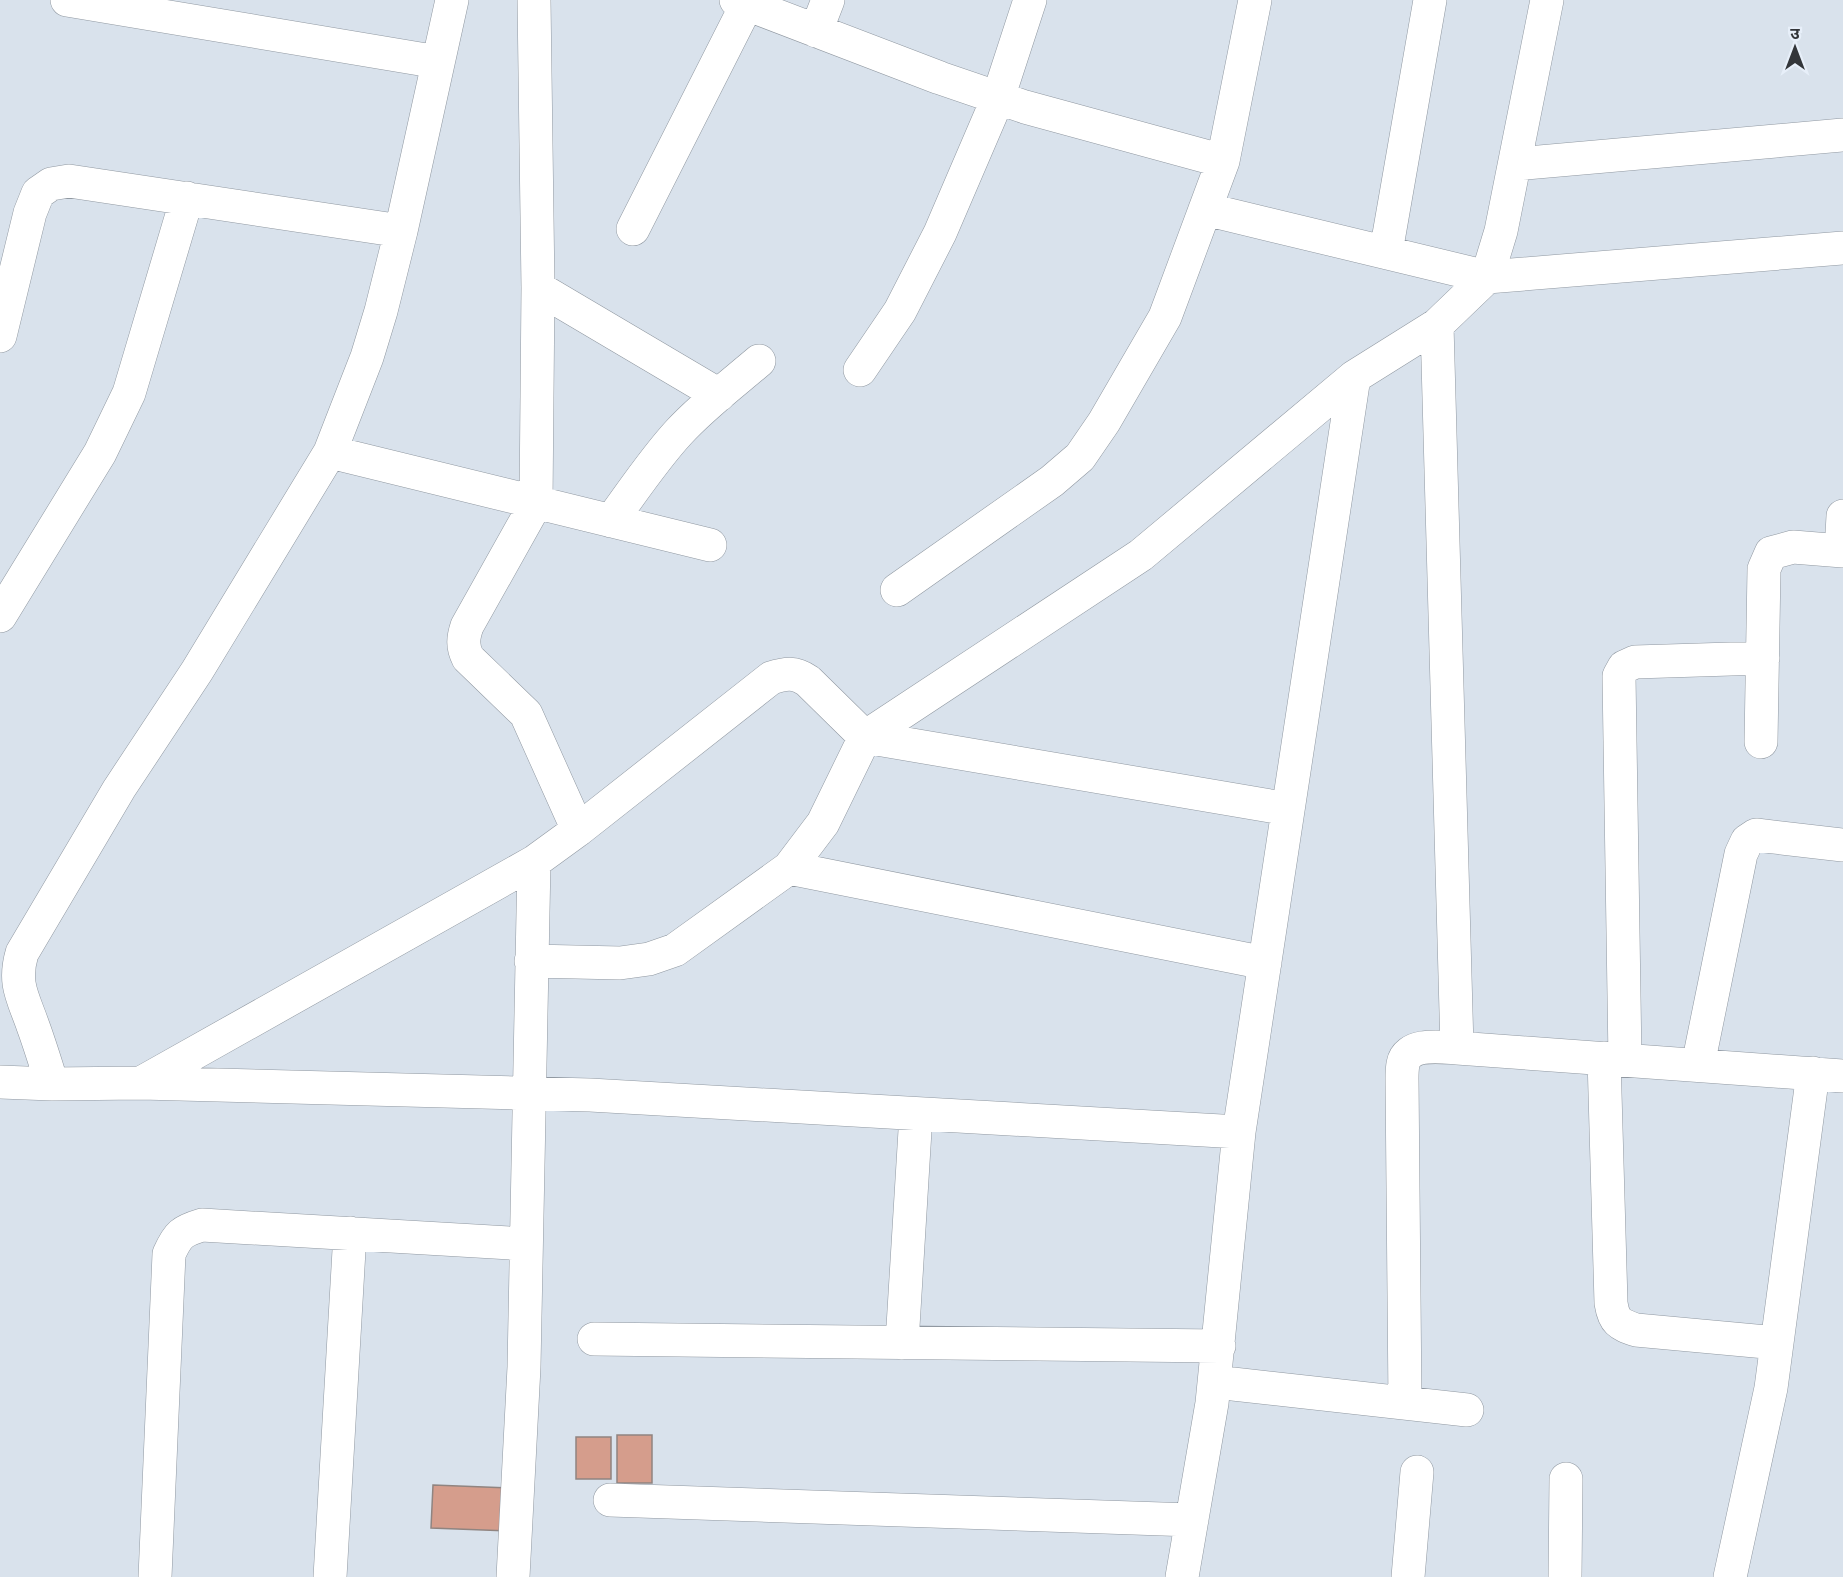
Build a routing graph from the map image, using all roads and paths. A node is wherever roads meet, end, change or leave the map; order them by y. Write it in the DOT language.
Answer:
graph roads {
  1 [pos="67,0"];
  2 [pos="452,0"];
  3 [pos="534,0"];
  4 [pos="828,0"];
  5 [pos="1030,0"];
  6 [pos="1255,0"];
  7 [pos="1430,0"];
  8 [pos="1547,0"];
  9 [pos="741,2"];
  10 [pos="816,31"];
  11 [pos="438,62"];
  12 [pos="998,98"];
  13 [pos="1843,135"];
  14 [pos="1223,161"];
  15 [pos="1515,164"];
  16 [pos="187,198"];
  17 [pos="1205,209"];
  18 [pos="633,229"];
  19 [pos="401,231"];
  20 [pos="1843,248"];
  21 [pos="1386,252"];
  22 [pos="1487,278"];
  23 [pos="538,288"];
  24 [pos="1437,325"];
  25 [pos="0,336"];
  26 [pos="759,361"];
  27 [pos="860,370"];
  28 [pos="1354,376"];
  29 [pos="719,395"];
  30 [pos="330,452"];
  31 [pos="536,503"];
  32 [pos="1843,516"];
  33 [pos="611,521"];
  34 [pos="710,545"];
  35 [pos="1842,551"];
  36 [pos="897,590"];
  37 [pos="0,616"];
  38 [pos="1763,658"];
  39 [pos="865,737"];
  40 [pos="1761,742"];
  41 [pos="1288,810"];
  42 [pos="578,830"];
  43 [pos="1843,845"];
  44 [pos="534,862"];
  45 [pos="789,868"];
  46 [pos="531,961"];
  47 [pos="1266,963"];
  48 [pos="10,988"];
  49 [pos="1457,1048"];
  50 [pos="1615,1059"];
  51 [pos="1698,1065"];
  52 [pos="1828,1075"];
  53 [pos="0,1082"];
  54 [pos="141,1083"];
  55 [pos="52,1084"];
  56 [pos="529,1093"];
  57 [pos="916,1114"];
  58 [pos="1239,1132"];
  59 [pos="350,1233"];
  60 [pos="526,1244"];
  61 [pos="594,1339"];
  62 [pos="902,1343"];
  63 [pos="1777,1343"];
  64 [pos="1219,1346"];
  65 [pos="1215,1382"];
  66 [pos="1405,1403"];
  67 [pos="1467,1410"];
  68 [pos="1417,1472"];
  69 [pos="1566,1479"];
  70 [pos="610,1500"];
  71 [pos="1192,1520"];
  72 [pos="155,1577"];
  73 [pos="330,1577"];
  74 [pos="513,1577"];
  75 [pos="1182,1577"];
  76 [pos="1408,1577"];
  77 [pos="1565,1577"];
  78 [pos="1730,1577"];
  1 -- 11 [label="street"];
  2 -- 11 [label="street"];
  3 -- 23 [label="street"];
  4 -- 10 [label="street"];
  5 -- 12 [label="street"];
  6 -- 14 [label="street"];
  7 -- 21 [label="street"];
  8 -- 15 [label="street"];
  9 -- 10 [label="street"];
  9 -- 18 [label="street"];
  10 -- 12 [label="street"];
  11 -- 19 [label="street"];
  12 -- 14 [label="street"];
  12 -- 27 [label="street"];
  13 -- 15 [label="street"];
  14 -- 17 [label="street"];
  15 -- 22 [label="street"];
  16 -- 19 [label="street"];
  16 -- 25 [label="street"];
  16 -- 37 [label="street"];
  17 -- 21 [label="street"];
  17 -- 36 [label="street"];
  19 -- 30 [label="street"];
  20 -- 22 [label="street"];
  21 -- 22 [label="street"];
  22 -- 24 [label="street"];
  23 -- 29 [label="street"];
  23 -- 31 [label="street"];
  24 -- 28 [label="street"];
  24 -- 49 [label="street"];
  26 -- 29 [label="street"];
  28 -- 39 [label="street"];
  28 -- 41 [label="street"];
  29 -- 33 [label="street"];
  30 -- 31 [label="street"];
  30 -- 48 [label="street"];
  31 -- 33 [label="street"];
  31 -- 42 [label="street"];
  32 -- 35 [label="street"];
  33 -- 34 [label="street"];
  35 -- 38 [label="street"];
  38 -- 40 [label="street"];
  38 -- 50 [label="street"];
  39 -- 41 [label="street"];
  39 -- 42 [label="street"];
  39 -- 45 [label="street"];
  41 -- 47 [label="street"];
  42 -- 44 [label="street"];
  43 -- 51 [label="street"];
  44 -- 46 [label="street"];
  44 -- 54 [label="street"];
  45 -- 46 [label="street"];
  45 -- 47 [label="street"];
  46 -- 56 [label="street"];
  47 -- 58 [label="street"];
  48 -- 55 [label="street"];
  49 -- 50 [label="street"];
  49 -- 66 [label="street"];
  50 -- 51 [label="street"];
  50 -- 63 [label="street"];
  51 -- 52 [label="street"];
  52 -- 63 [label="street"];
  53 -- 55 [label="street"];
  54 -- 55 [label="street"];
  54 -- 56 [label="street"];
  56 -- 57 [label="street"];
  56 -- 60 [label="street"];
  57 -- 58 [label="street"];
  57 -- 62 [label="street"];
  58 -- 64 [label="street"];
  59 -- 60 [label="street"];
  59 -- 72 [label="street"];
  59 -- 73 [label="street"];
  60 -- 74 [label="street"];
  61 -- 62 [label="street"];
  62 -- 64 [label="street"];
  63 -- 78 [label="street"];
  64 -- 65 [label="street"];
  65 -- 66 [label="street"];
  65 -- 71 [label="street"];
  66 -- 67 [label="street"];
  68 -- 76 [label="street"];
  69 -- 77 [label="street"];
  70 -- 71 [label="street"];
  71 -- 75 [label="street"];
}
